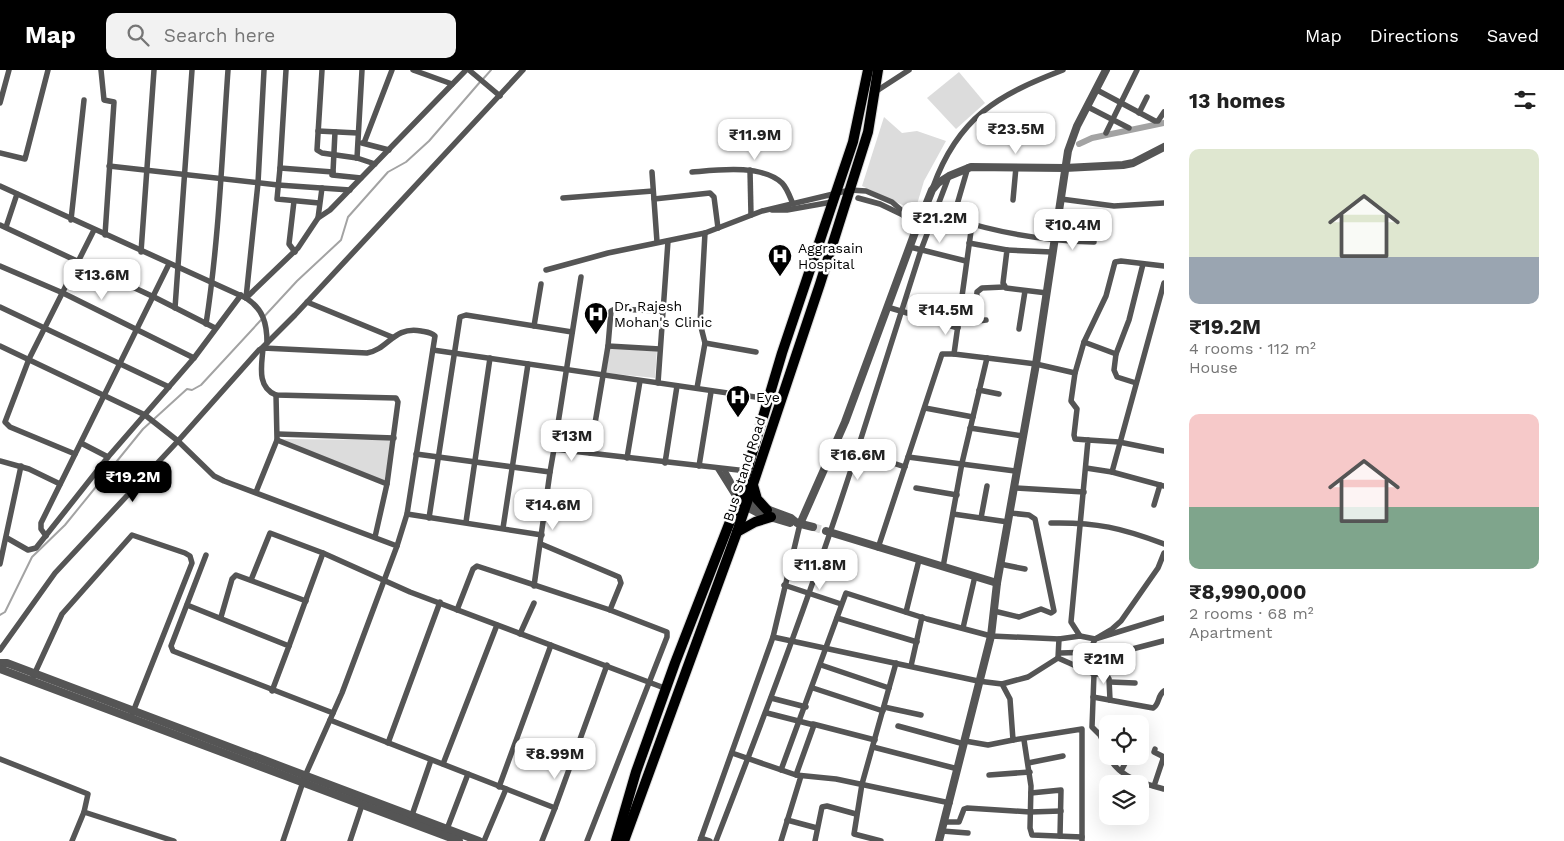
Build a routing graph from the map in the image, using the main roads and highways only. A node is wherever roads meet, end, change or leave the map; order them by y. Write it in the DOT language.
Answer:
graph roads {
  1 [pos="868,70"];
  2 [pos="878,70"];
  3 [pos="752,486"];
  4 [pos="742,502"];
  5 [pos="737,532"];
  6 [pos="616,841"];
  7 [pos="624,841"];
  1 -- 4 [label="main road, Bus Stand Road"];
  2 -- 3 [label="main road, Bus Stand Road"];
  3 -- 4 [label="main road, Bus Stand Road"];
  3 -- 5 [label="main road"];
  4 -- 5 [label="main road, Bus Stand Road"];
  4 -- 6 [label="main road, Bus Stand Road"];
  5 -- 7 [label="main road, Bus Stand Road"];
}
